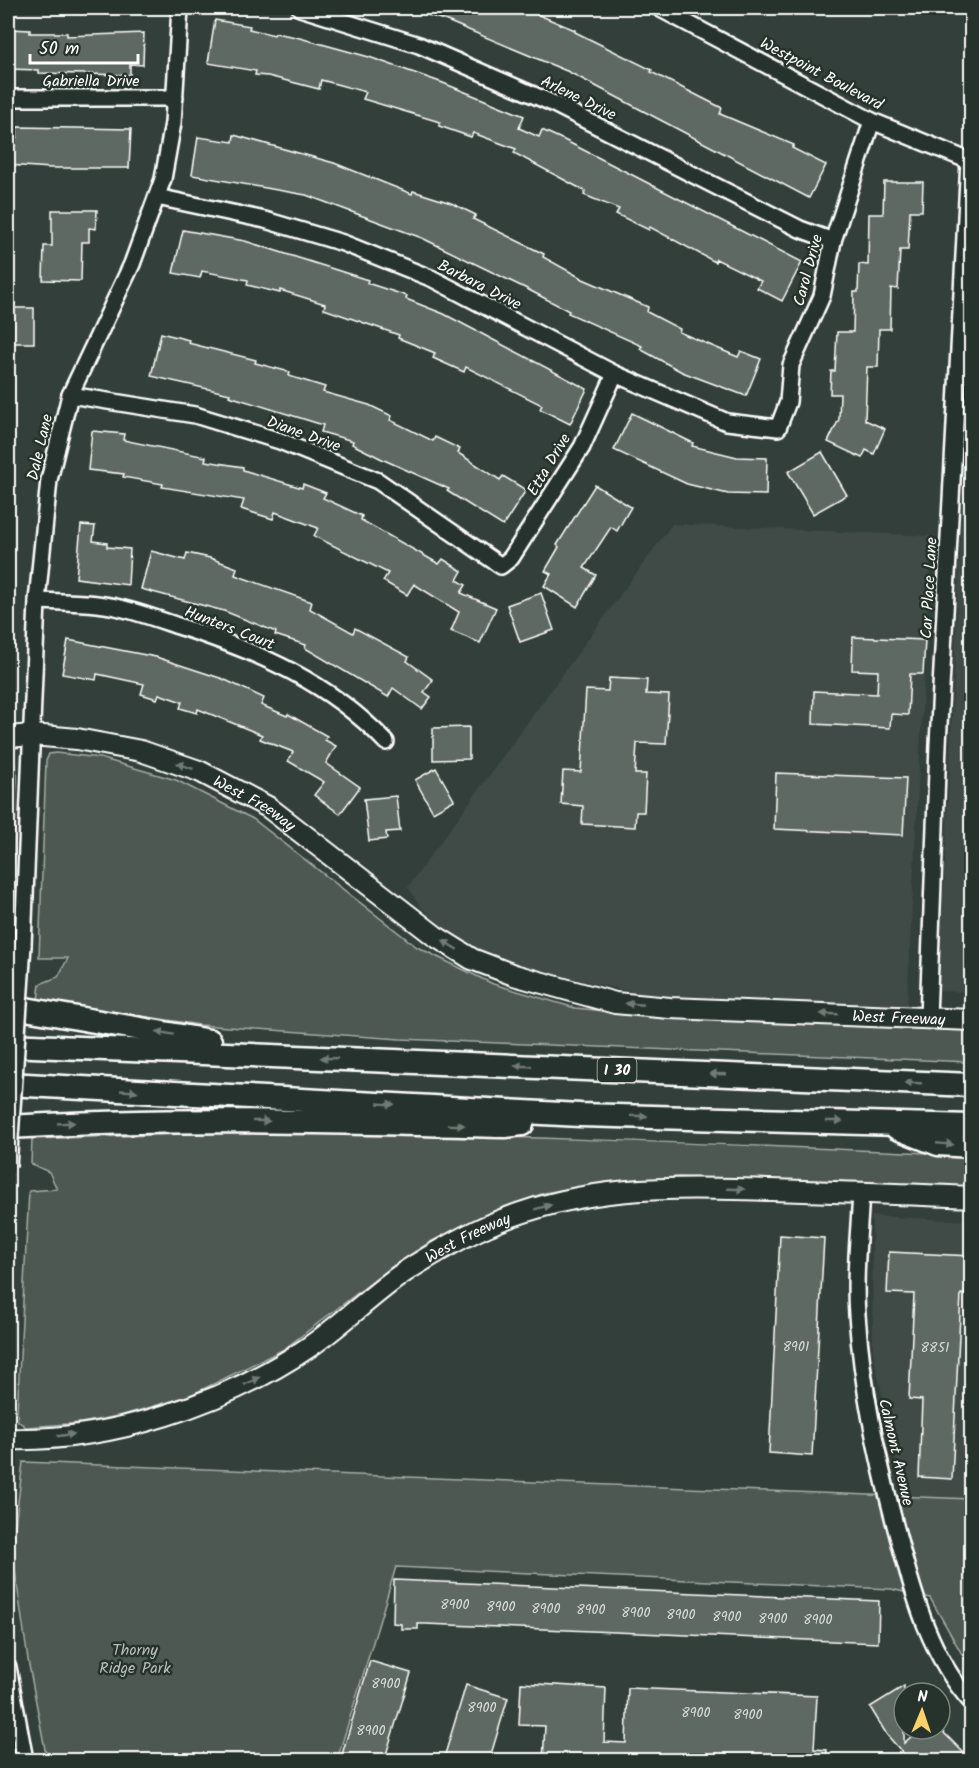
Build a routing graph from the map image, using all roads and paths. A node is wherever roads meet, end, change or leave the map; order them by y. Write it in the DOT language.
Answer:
graph roads {
  1 [pos="180,8"];
  2 [pos="300,8"];
  3 [pos="661,8"];
  4 [pos="8,98"];
  5 [pos="175,98"];
  6 [pos="872,121"];
  7 [pos="970,162"];
  8 [pos="157,197"];
  9 [pos="833,241"];
  10 [pos="615,374"];
  11 [pos="70,395"];
  12 [pos="778,428"];
  13 [pos="501,566"];
  14 [pos="37,601"];
  15 [pos="32,735"];
  16 [pos="8,737"];
  17 [pos="386,742"];
  18 [pos="8,1006"];
  19 [pos="928,1018"];
  20 [pos="972,1020"];
  21 [pos="8,1032"];
  22 [pos="8,1045"];
  23 [pos="60,1047"];
  24 [pos="263,1055"];
  25 [pos="8,1084"];
  26 [pos="972,1085"];
  27 [pos="580,1115"];
  28 [pos="881,1122"];
  29 [pos="972,1126"];
  30 [pos="8,1127"];
  31 [pos="972,1146"];
  32 [pos="8,1167"];
  33 [pos="861,1192"];
  34 [pos="972,1197"];
  35 [pos="8,1439"];
  36 [pos="8,1667"];
  37 [pos="972,1703"];
  38 [pos="25,1761"];
  1 -- 5 [label="street, Dale Lane"];
  2 -- 9 [label="street, Arlene Drive"];
  3 -- 6 [label="street, Westpoint Boulevard"];
  4 -- 5 [label="street, Gabriella Drive"];
  5 -- 8 [label="street, Dale Lane"];
  6 -- 7 [label="street, Westpoint Boulevard"];
  6 -- 9 [label="street, Carol Drive"];
  7 -- 19 [label="street, Car Place Lane"];
  8 -- 10 [label="street, Barbara Drive"];
  8 -- 11 [label="street, Dale Lane"];
  9 -- 12 [label="street, Carol Drive"];
  10 -- 12 [label="street, Barbara Drive"];
  10 -- 13 [label="street, Etta Drive"];
  11 -- 13 [label="street, Diane Drive"];
  11 -- 14 [label="street, Dale Lane"];
  14 -- 15 [label="street, Dale Lane"];
  14 -- 17 [label="street, Hunters Court"];
  15 -- 16 [label="main road, West Freeway"];
  19 -- 15 [label="main road, West Freeway, one-way"];
  15 -- 32 [label="street, Dale Lane, bridge"];
  24 -- 18 [label="highway, one-way"];
  19 -- 20 [label="main road, West Freeway"];
  21 -- 23 [label="highway"];
  22 -- 23 [label="highway, I 30"];
  23 -- 24 [label="highway, I 30"];
  26 -- 24 [label="highway, I 30, one-way"];
  25 -- 27 [label="highway, one-way"];
  27 -- 28 [label="highway, one-way"];
  30 -- 27 [label="highway, one-way"];
  28 -- 29 [label="highway"];
  28 -- 31 [label="highway, one-way"];
  33 -- 34 [label="main road, West Freeway"];
  35 -- 33 [label="main road, West Freeway, one-way"];
  33 -- 37 [label="street, Calmont Avenue"];
  36 -- 38 [label="street"];
}
